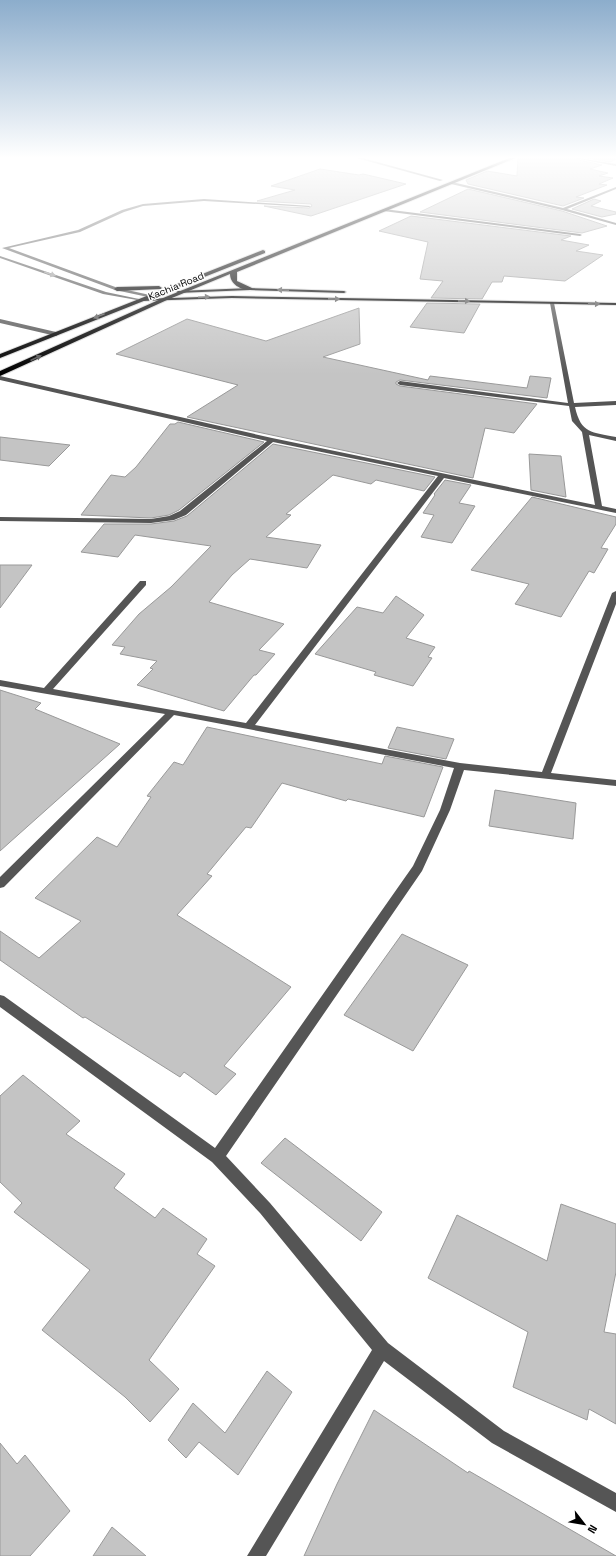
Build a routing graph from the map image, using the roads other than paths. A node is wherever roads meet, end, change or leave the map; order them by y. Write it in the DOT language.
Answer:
graph roads {
  1 [pos="85,230"];
  2 [pos="337,230"];
  3 [pos="538,230"];
  4 [pos="580,235"];
  5 [pos="2,247"];
  6 [pos="272,248"];
  7 [pos="3,258"];
  8 [pos="0,261"];
  9 [pos="234,272"];
  10 [pos="198,278"];
  11 [pos="96,281"];
  12 [pos="214,281"];
  13 [pos="172,287"];
  14 [pos="117,288"];
  15 [pos="250,289"];
  16 [pos="97,290"];
  17 [pos="190,290"];
  18 [pos="354,293"];
  19 [pos="369,293"];
  20 [pos="116,296"];
  21 [pos="148,296"];
  22 [pos="616,298"];
  23 [pos="141,300"];
  24 [pos="165,300"];
  25 [pos="552,303"];
  26 [pos="616,304"];
  27 [pos="119,308"];
  28 [pos="0,321"];
  29 [pos="56,334"];
  30 [pos="0,356"];
  31 [pos="0,374"];
  32 [pos="0,378"];
  33 [pos="400,383"];
  34 [pos="616,403"];
  35 [pos="572,405"];
  36 [pos="585,432"];
  37 [pos="616,439"];
  38 [pos="272,440"];
  39 [pos="443,475"];
  40 [pos="599,507"];
  41 [pos="616,511"];
  42 [pos="0,518"];
  43 [pos="143,583"];
  44 [pos="616,593"];
  45 [pos="0,683"];
  46 [pos="46,691"];
  47 [pos="172,712"];
  48 [pos="248,726"];
  49 [pos="460,766"];
  50 [pos="546,774"];
  51 [pos="616,783"];
  52 [pos="0,884"];
  53 [pos="0,1000"];
  54 [pos="217,1157"];
  55 [pos="382,1349"];
  56 [pos="616,1503"];
  57 [pos="256,1556"];
  1 -- 5 [label="street"];
  2 -- 9 [label="highway, Kachia Road"];
  3 -- 4 [label="street"];
  5 -- 11 [label="street"];
  6 -- 10 [label="highway, Kachia Road"];
  7 -- 8 [label="street"];
  7 -- 16 [label="street, one-way"];
  9 -- 12 [label="highway, Kachia Road"];
  9 -- 15 [label="highway"];
  10 -- 12 [label="highway"];
  10 -- 13 [label="highway, Kachia Road"];
  11 -- 14 [label="street"];
  11 -- 16 [label="street"];
  12 -- 17 [label="highway, Kachia Road"];
  13 -- 14 [label="highway"];
  13 -- 21 [label="highway, Kachia Road"];
  14 -- 21 [label="street"];
  15 -- 17 [label="main road"];
  18 -- 15 [label="main road, one-way"];
  16 -- 20 [label="street"];
  17 -- 21 [label="main road"];
  17 -- 24 [label="highway, Kachia Road"];
  19 -- 22 [label="main road"];
  20 -- 23 [label="street"];
  20 -- 27 [label="highway"];
  21 -- 23 [label="highway, Kachia Road"];
  23 -- 24 [label="main road"];
  23 -- 27 [label="highway, Kachia Road"];
  24 -- 25 [label="main road, one-way"];
  31 -- 24 [label="highway, Kachia Road, one-way"];
  25 -- 26 [label="main road, one-way"];
  25 -- 35 [label="street"];
  27 -- 29 [label="highway, Kachia Road, one-way"];
  28 -- 29 [label="street"];
  29 -- 30 [label="highway, Kachia Road"];
  32 -- 38 [label="street"];
  33 -- 35 [label="street"];
  34 -- 35 [label="street"];
  35 -- 36 [label="street"];
  36 -- 37 [label="street"];
  36 -- 40 [label="street"];
  38 -- 39 [label="street"];
  38 -- 42 [label="street"];
  39 -- 40 [label="street"];
  39 -- 48 [label="street"];
  40 -- 41 [label="street"];
  43 -- 46 [label="street"];
  44 -- 50 [label="street"];
  45 -- 46 [label="street"];
  46 -- 47 [label="street"];
  47 -- 48 [label="street"];
  47 -- 52 [label="street"];
  48 -- 49 [label="street"];
  49 -- 50 [label="street"];
  49 -- 54 [label="street"];
  50 -- 51 [label="street"];
  53 -- 54 [label="street"];
  54 -- 55 [label="street"];
  55 -- 56 [label="street"];
  55 -- 57 [label="street"];
}
